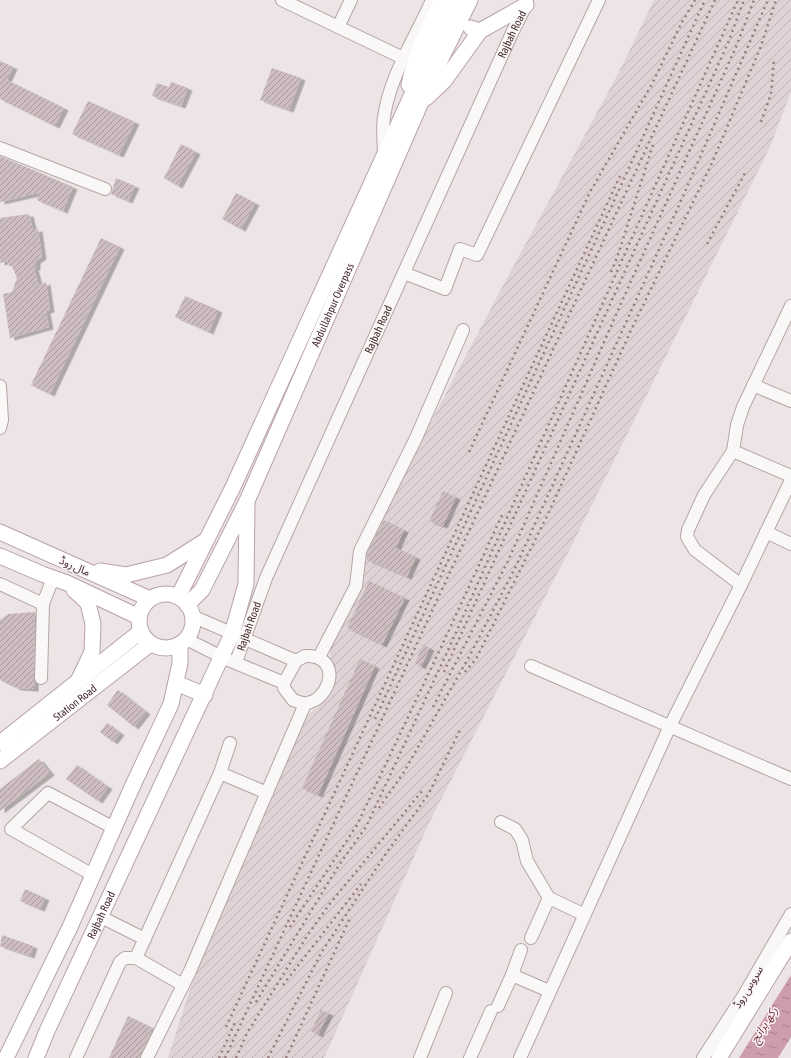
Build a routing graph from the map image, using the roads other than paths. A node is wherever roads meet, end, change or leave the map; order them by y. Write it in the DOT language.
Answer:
graph roads {
  1 [pos="282,0"];
  2 [pos="351,0"];
  3 [pos="432,0"];
  4 [pos="442,0"];
  5 [pos="455,0"];
  6 [pos="470,0"];
  7 [pos="599,0"];
  8 [pos="527,3"];
  9 [pos="458,25"];
  10 [pos="338,27"];
  11 [pos="480,31"];
  12 [pos="403,58"];
  13 [pos="421,103"];
  14 [pos="403,116"];
  15 [pos="0,148"];
  16 [pos="384,157"];
  17 [pos="105,189"];
  18 [pos="404,273"];
  19 [pos="791,306"];
  20 [pos="788,322"];
  21 [pos="463,330"];
  22 [pos="753,385"];
  23 [pos="0,386"];
  24 [pos="791,401"];
  25 [pos="0,428"];
  26 [pos="733,451"];
  27 [pos="791,476"];
  28 [pos="791,480"];
  29 [pos="247,501"];
  30 [pos="0,532"];
  31 [pos="766,532"];
  32 [pos="206,540"];
  33 [pos="791,544"];
  34 [pos="0,556"];
  35 [pos="81,568"];
  36 [pos="60,580"];
  37 [pos="0,584"];
  38 [pos="741,585"];
  39 [pos="150,599"];
  40 [pos="43,604"];
  41 [pos="186,606"];
  42 [pos="139,617"];
  43 [pos="140,632"];
  44 [pos="238,636"];
  45 [pos="183,641"];
  46 [pos="150,644"];
  47 [pos="319,657"];
  48 [pos="229,659"];
  49 [pos="296,661"];
  50 [pos="531,666"];
  51 [pos="41,678"];
  52 [pos="176,682"];
  53 [pos="284,683"];
  54 [pos="75,685"];
  55 [pos="205,695"];
  56 [pos="305,704"];
  57 [pos="670,726"];
  58 [pos="0,743"];
  59 [pos="230,743"];
  60 [pos="0,762"];
  61 [pos="220,773"];
  62 [pos="791,779"];
  63 [pos="268,793"];
  64 [pos="500,822"];
  65 [pos="114,828"];
  66 [pos="96,869"];
  67 [pos="121,873"];
  68 [pos="549,898"];
  69 [pos="583,914"];
  70 [pos="791,914"];
  71 [pos="101,917"];
  72 [pos="531,938"];
  73 [pos="145,939"];
  74 [pos="791,941"];
  75 [pos="791,949"];
  76 [pos="521,950"];
  77 [pos="136,958"];
  78 [pos="512,975"];
  79 [pos="183,985"];
  80 [pos="549,991"];
  81 [pos="446,993"];
  82 [pos="760,993"];
  83 [pos="6,1058"];
  84 [pos="36,1058"];
  85 [pos="76,1058"];
  86 [pos="147,1058"];
  87 [pos="420,1058"];
  88 [pos="470,1058"];
  89 [pos="520,1058"];
  90 [pos="703,1058"];
  91 [pos="719,1058"];
  1 -- 10 [label="street"];
  2 -- 10 [label="street"];
  3 -- 12 [label="street"];
  4 -- 14 [label="main road"];
  5 -- 14 [label="main road, Abdullahpur Overpass"];
  6 -- 9 [label="main road, Abdullahpur Overpass"];
  7 -- 18 [label="street"];
  8 -- 11 [label="main road"];
  8 -- 18 [label="street, Rajbah Road"];
  9 -- 11 [label="main road"];
  9 -- 13 [label="main road, Abdullahpur Overpass"];
  10 -- 12 [label="street"];
  11 -- 13 [label="main road"];
  12 -- 16 [label="street"];
  13 -- 29 [label="main road, Abdullahpur Overpass"];
  14 -- 16 [label="main road, Abdullahpur Overpass"];
  15 -- 17 [label="street"];
  16 -- 32 [label="main road, Abdullahpur Overpass"];
  18 -- 44 [label="street, Rajbah Road"];
  19 -- 20 [label="street"];
  20 -- 22 [label="street"];
  21 -- 47 [label="street"];
  22 -- 24 [label="street"];
  22 -- 26 [label="street"];
  23 -- 25 [label="street"];
  26 -- 27 [label="street"];
  26 -- 38 [label="street"];
  28 -- 31 [label="street"];
  29 -- 41 [label="main road, Abdullahpur Overpass"];
  29 -- 44 [label="main road, Rajbah Road"];
  30 -- 35 [label="main road, مال روڈ"];
  31 -- 33 [label="street"];
  31 -- 38 [label="street"];
  32 -- 35 [label="main road"];
  32 -- 41 [label="main road, Abdullahpur Overpass"];
  34 -- 36 [label="main road, مال روڈ"];
  35 -- 39 [label="main road, مال روڈ"];
  36 -- 40 [label="street"];
  36 -- 42 [label="main road, مال روڈ"];
  36 -- 54 [label="main road"];
  37 -- 40 [label="street"];
  38 -- 57 [label="street"];
  39 -- 41 [label="main road"];
  39 -- 42 [label="main road"];
  40 -- 51 [label="street"];
  41 -- 44 [label="street"];
  41 -- 45 [label="main road"];
  42 -- 43 [label="main road"];
  43 -- 46 [label="main road"];
  43 -- 54 [label="main road, Station Road"];
  44 -- 48 [label="main road, Rajbah Road"];
  44 -- 49 [label="street"];
  45 -- 46 [label="main road"];
  45 -- 48 [label="street"];
  45 -- 52 [label="main road, Rajbah Road"];
  46 -- 60 [label="main road, Station Road"];
  47 -- 49 [label="street"];
  47 -- 56 [label="street"];
  48 -- 53 [label="street"];
  48 -- 55 [label="main road, Rajbah Road"];
  49 -- 53 [label="street"];
  50 -- 57 [label="street"];
  52 -- 55 [label="main road"];
  52 -- 65 [label="main road, Rajbah Road"];
  53 -- 56 [label="street"];
  54 -- 58 [label="main road, Station Road"];
  55 -- 67 [label="main road, Rajbah Road"];
  56 -- 63 [label="street"];
  57 -- 62 [label="street"];
  57 -- 69 [label="street"];
  59 -- 61 [label="street"];
  61 -- 63 [label="street"];
  61 -- 73 [label="street"];
  63 -- 79 [label="street"];
  64 -- 68 [label="street"];
  65 -- 66 [label="main road, Rajbah Road"];
  65 -- 66 [label="street"];
  66 -- 67 [label="main road"];
  66 -- 83 [label="main road, Rajbah Road"];
  67 -- 71 [label="main road, Rajbah Road"];
  68 -- 69 [label="street"];
  68 -- 72 [label="street"];
  69 -- 80 [label="street"];
  70 -- 90 [label="street, سروس روڈ"];
  71 -- 73 [label="street"];
  71 -- 84 [label="main road, Rajbah Road"];
  73 -- 77 [label="street"];
  74 -- 82 [label="main road"];
  75 -- 82 [label="main road"];
  76 -- 78 [label="street"];
  77 -- 79 [label="street"];
  77 -- 85 [label="street"];
  78 -- 80 [label="street"];
  78 -- 88 [label="street"];
  79 -- 86 [label="street"];
  80 -- 89 [label="street"];
  81 -- 87 [label="street"];
  82 -- 91 [label="main road"];
}
